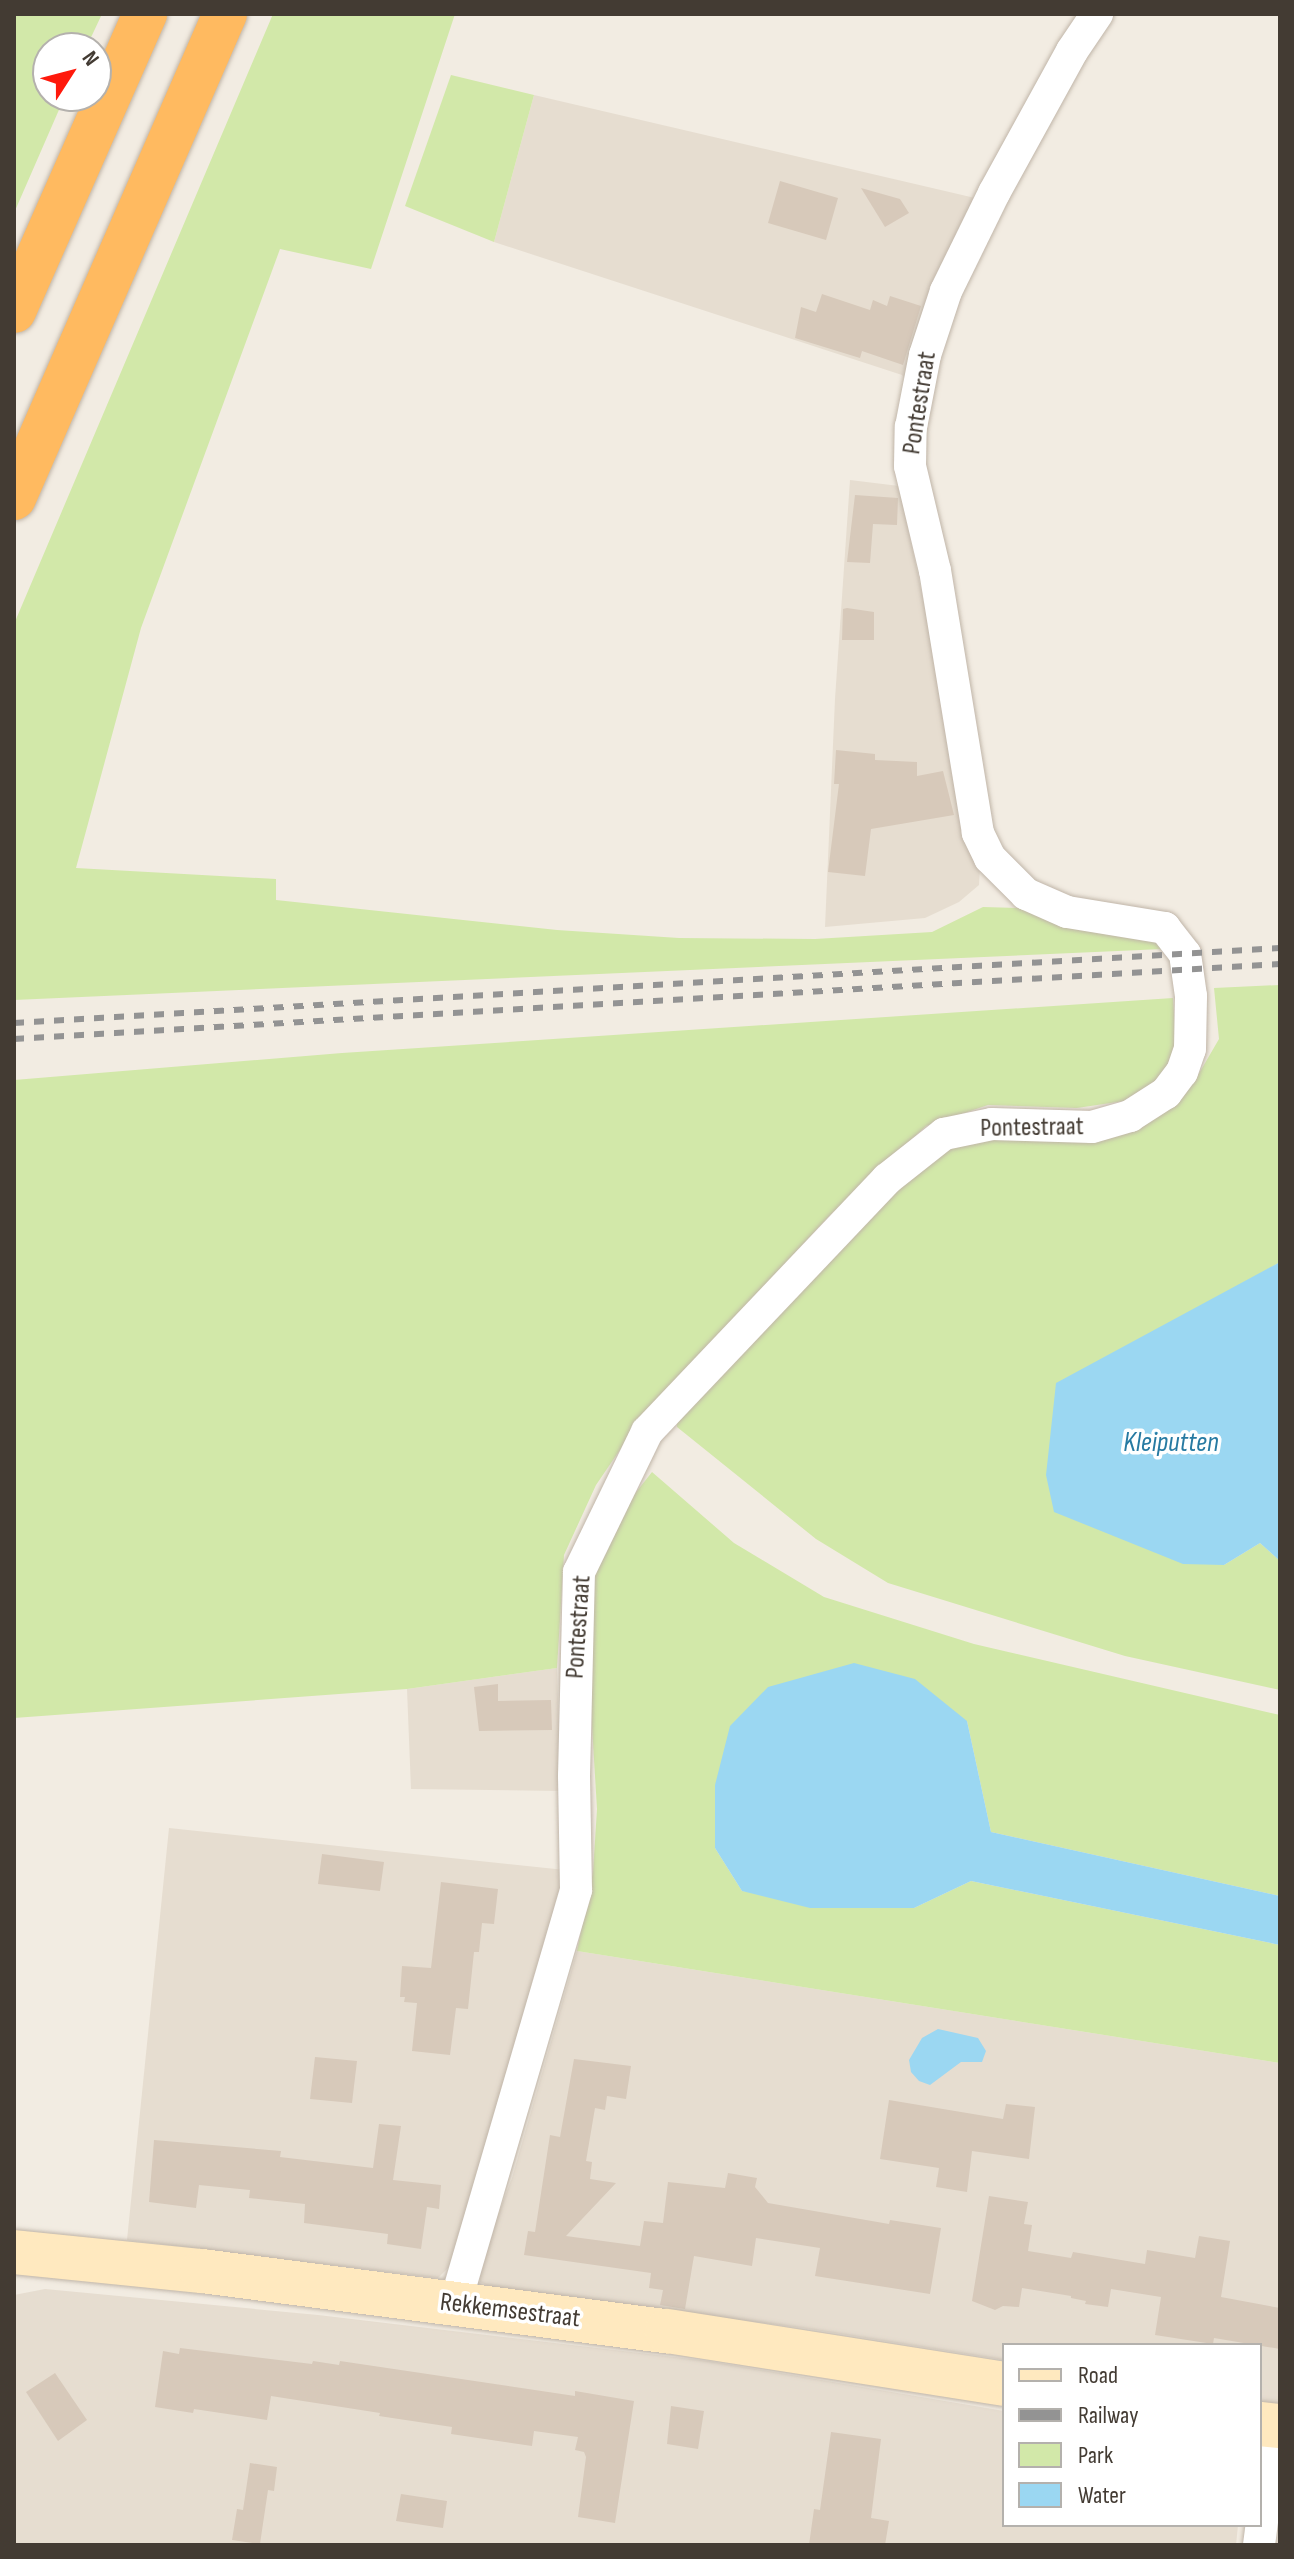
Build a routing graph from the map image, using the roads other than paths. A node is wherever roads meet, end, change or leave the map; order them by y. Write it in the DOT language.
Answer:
graph roads {
  1 [pos="145,14"];
  2 [pos="225,14"];
  3 [pos="1097,14"];
  4 [pos="14,311"];
  5 [pos="14,498"];
  6 [pos="14,2252"];
  7 [pos="455,2304"];
  8 [pos="1002,2384"];
  9 [pos="1268,2425"];
  10 [pos="1273,2479"];
  11 [pos="1259,2545"];
  1 -- 4 [label="highway"];
  2 -- 5 [label="highway"];
  3 -- 7 [label="street, Pontestraat"];
  6 -- 7 [label="street, Rekkemsestraat"];
  7 -- 8 [label="street, Rekkemsestraat"];
  9 -- 10 [label="street"];
  10 -- 11 [label="street"];
}
